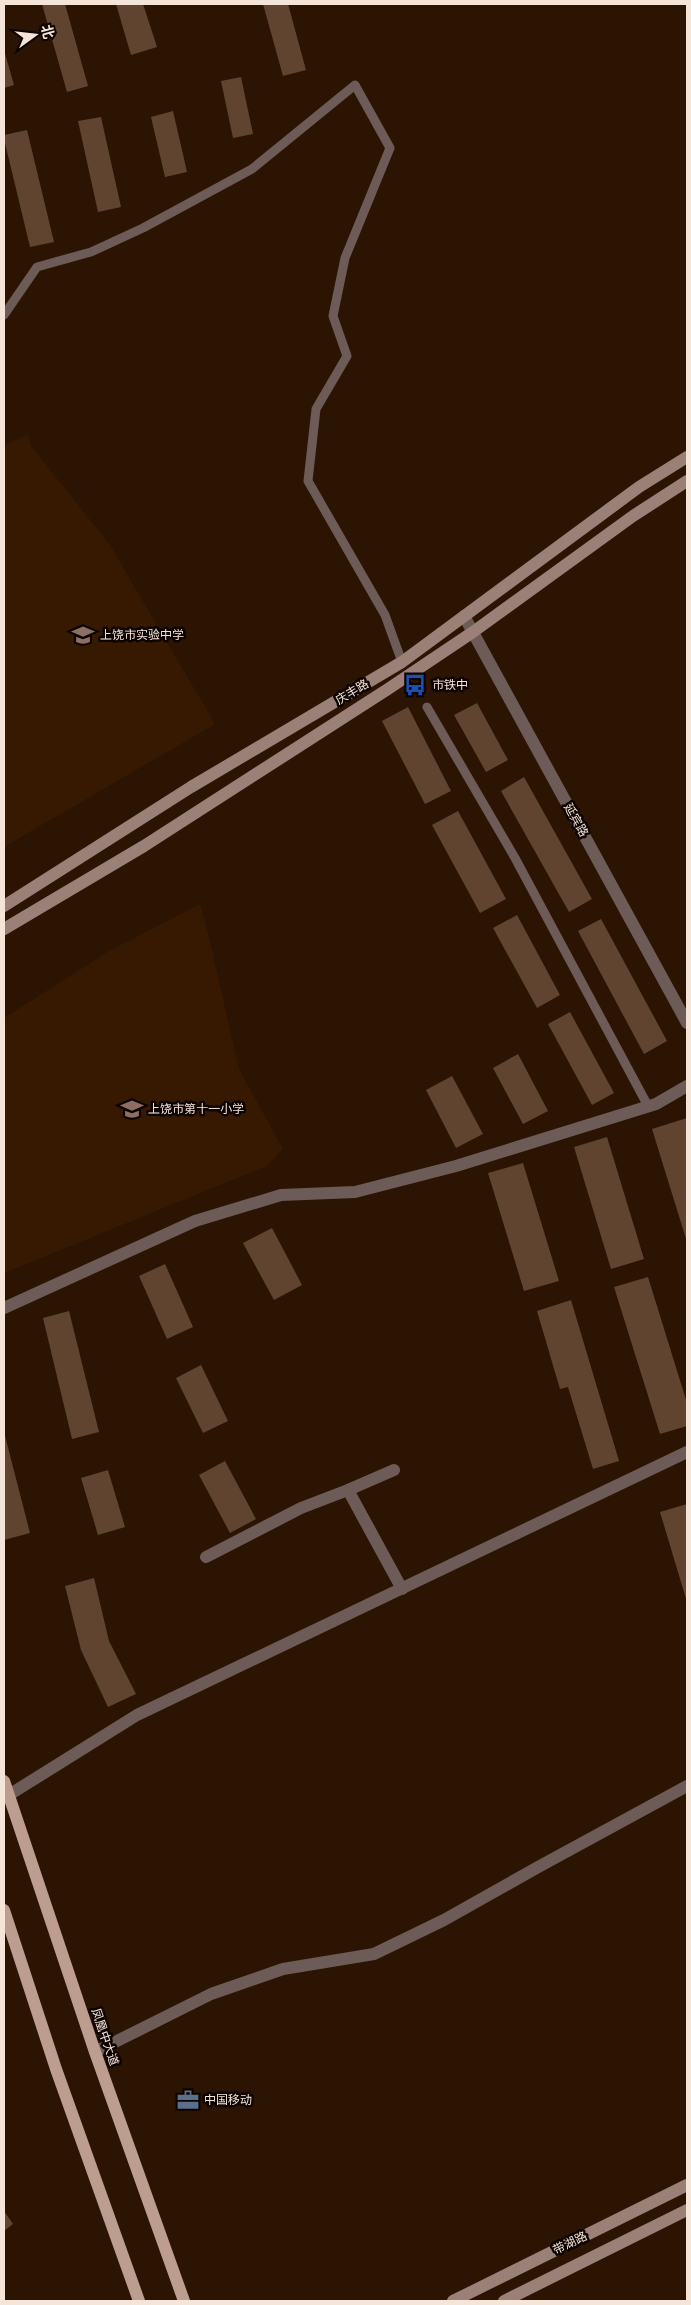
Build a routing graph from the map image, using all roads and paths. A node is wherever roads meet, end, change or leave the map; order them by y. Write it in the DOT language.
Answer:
graph roads {
  1 [pos="4,315"];
  2 [pos="687,457"];
  3 [pos="687,481"];
  4 [pos="464,616"];
  5 [pos="473,632"];
  6 [pos="402,662"];
  7 [pos="427,707"];
  8 [pos="4,906"];
  9 [pos="4,929"];
  10 [pos="687,1023"];
  11 [pos="687,1086"];
  12 [pos="648,1106"];
  13 [pos="4,1308"];
  14 [pos="687,1452"];
  15 [pos="394,1470"];
  16 [pos="348,1490"];
  17 [pos="206,1557"];
  18 [pos="402,1589"];
  19 [pos="4,1781"];
  20 [pos="687,1786"];
  21 [pos="6,1797"];
  22 [pos="4,1910"];
  23 [pos="95,2052"];
  24 [pos="687,2185"];
  25 [pos="687,2210"];
  26 [pos="178,2285"];
  27 [pos="139,2301"];
  28 [pos="184,2301"];
  29 [pos="190,2301"];
  30 [pos="453,2301"];
  31 [pos="504,2301"];
  1 -- 6 [label="lane"];
  2 -- 4 [label="main road, 庆丰路"];
  3 -- 5 [label="main road"];
  4 -- 5 [label="street, 延宾路"];
  4 -- 6 [label="main road, 庆丰路"];
  5 -- 9 [label="main road"];
  5 -- 10 [label="street, 延宾路"];
  6 -- 8 [label="main road, 庆丰路"];
  7 -- 12 [label="lane"];
  11 -- 12 [label="street"];
  12 -- 13 [label="street"];
  14 -- 18 [label="street"];
  15 -- 16 [label="street"];
  16 -- 17 [label="street"];
  16 -- 18 [label="street"];
  18 -- 21 [label="street"];
  19 -- 21 [label="main road, 凤凰中大道"];
  20 -- 23 [label="street"];
  21 -- 23 [label="main road, 凤凰中大道"];
  22 -- 27 [label="main road"];
  23 -- 26 [label="main road, 凤凰中大道"];
  24 -- 30 [label="main road, 带湖路"];
  25 -- 31 [label="main road, 带湖路"];
  26 -- 28 [label="main road, 凤凰中大道"];
  26 -- 29 [label="main road"];
}
